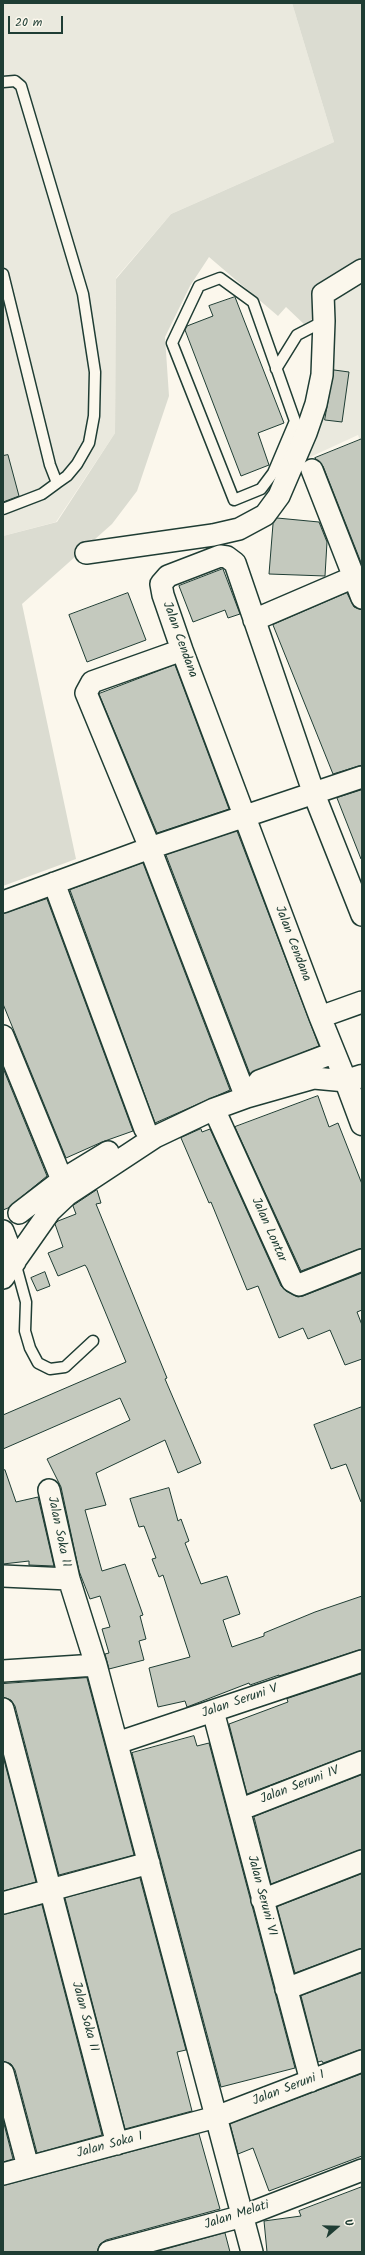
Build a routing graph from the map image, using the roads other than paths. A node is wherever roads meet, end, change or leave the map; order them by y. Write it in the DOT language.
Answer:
graph roads {
  1 [pos="3,82"];
  2 [pos="362,270"];
  3 [pos="3,274"];
  4 [pos="324,320"];
  5 [pos="276,369"];
  6 [pos="312,470"];
  7 [pos="57,483"];
  8 [pos="3,509"];
  9 [pos="86,553"];
  10 [pos="354,577"];
  11 [pos="362,598"];
  12 [pos="254,620"];
  13 [pos="182,650"];
  14 [pos="362,777"];
  15 [pos="314,794"];
  16 [pos="244,816"];
  17 [pos="150,848"];
  18 [pos="54,883"];
  19 [pos="3,902"];
  20 [pos="362,915"];
  21 [pos="362,1002"];
  22 [pos="320,1017"];
  23 [pos="3,1036"];
  24 [pos="334,1053"];
  25 [pos="354,1079"];
  26 [pos="242,1087"];
  27 [pos="214,1109"];
  28 [pos="362,1124"];
  29 [pos="145,1129"];
  30 [pos="62,1180"];
  31 [pos="19,1213"];
  32 [pos="3,1231"];
  33 [pos="362,1260"];
  34 [pos="9,1270"];
  35 [pos="93,1342"];
  36 [pos="49,1490"];
  37 [pos="3,1576"];
  38 [pos="69,1579"];
  39 [pos="362,1661"];
  40 [pos="96,1665"];
  41 [pos="362,1669"];
  42 [pos="3,1671"];
  43 [pos="270,1696"];
  44 [pos="3,1709"];
  45 [pos="214,1715"];
  46 [pos="118,1747"];
  47 [pos="362,1762"];
  48 [pos="239,1810"];
  49 [pos="362,1861"];
  50 [pos="149,1863"];
  51 [pos="50,1890"];
  52 [pos="262,1900"];
  53 [pos="3,1903"];
  54 [pos="362,1960"];
  55 [pos="286,1989"];
  56 [pos="362,2061"];
  57 [pos="3,2073"];
  58 [pos="310,2080"];
  59 [pos="216,2117"];
  60 [pos="117,2144"];
  61 [pos="28,2167"];
  62 [pos="362,2170"];
  63 [pos="3,2174"];
  64 [pos="243,2216"];
  65 [pos="110,2252"];
  66 [pos="252,2252"];
  1 -- 7 [label="lane"];
  2 -- 4 [label="street"];
  3 -- 7 [label="lane"];
  4 -- 5 [label="lane"];
  4 -- 9 [label="street"];
  5 -- 5 [label="lane"];
  6 -- 10 [label="street"];
  7 -- 8 [label="lane"];
  10 -- 11 [label="street"];
  10 -- 12 [label="street"];
  12 -- 13 [label="street, Jalan Cendana"];
  12 -- 15 [label="street, Jalan Cendana"];
  13 -- 16 [label="street, Jalan Cendana"];
  13 -- 17 [label="street"];
  14 -- 15 [label="street"];
  15 -- 16 [label="street"];
  15 -- 20 [label="street, Jalan Cendana"];
  16 -- 17 [label="street"];
  16 -- 22 [label="street, Jalan Cendana"];
  17 -- 18 [label="street"];
  17 -- 26 [label="street"];
  18 -- 19 [label="street"];
  18 -- 29 [label="street"];
  21 -- 22 [label="street"];
  22 -- 24 [label="street, Jalan Cendana"];
  23 -- 30 [label="street"];
  24 -- 25 [label="street, Jalan Cendana"];
  24 -- 26 [label="street"];
  25 -- 27 [label="street"];
  25 -- 28 [label="street, Jalan Cendana"];
  26 -- 29 [label="street"];
  27 -- 33 [label="street, Jalan Lontar"];
  27 -- 34 [label="street"];
  29 -- 30 [label="street"];
  30 -- 31 [label="street"];
  32 -- 34 [label="street"];
  34 -- 35 [label="lane"];
  36 -- 38 [label="street, Jalan Soka II"];
  37 -- 38 [label="street, Jalan Soka II"];
  38 -- 40 [label="street"];
  39 -- 43 [label="street, Jalan Seruni V"];
  40 -- 42 [label="street"];
  40 -- 46 [label="street"];
  41 -- 43 [label="street, Jalan Seruni V"];
  43 -- 45 [label="street, Jalan Seruni V"];
  44 -- 51 [label="street, Jalan Soka II"];
  45 -- 46 [label="street, Jalan Seruni V"];
  45 -- 48 [label="street, Jalan Seruni VI"];
  46 -- 50 [label="street"];
  47 -- 48 [label="street, Jalan Seruni IV"];
  48 -- 52 [label="street, Jalan Seruni VI"];
  49 -- 52 [label="street"];
  50 -- 51 [label="street"];
  50 -- 59 [label="street"];
  51 -- 53 [label="street"];
  51 -- 60 [label="street, Jalan Soka II"];
  52 -- 55 [label="street, Jalan Seruni VI"];
  54 -- 55 [label="street"];
  55 -- 58 [label="street, Jalan Seruni VI"];
  56 -- 58 [label="street, Jalan Seruni I"];
  57 -- 61 [label="street"];
  58 -- 59 [label="street, Jalan Seruni I"];
  59 -- 60 [label="street, Jalan Soka I"];
  59 -- 64 [label="street"];
  60 -- 61 [label="street, Jalan Soka I"];
  61 -- 63 [label="street, Jalan Soka I"];
  62 -- 64 [label="street, Jalan Melati"];
  64 -- 65 [label="street, Jalan Melati"];
  64 -- 66 [label="street"];
}
